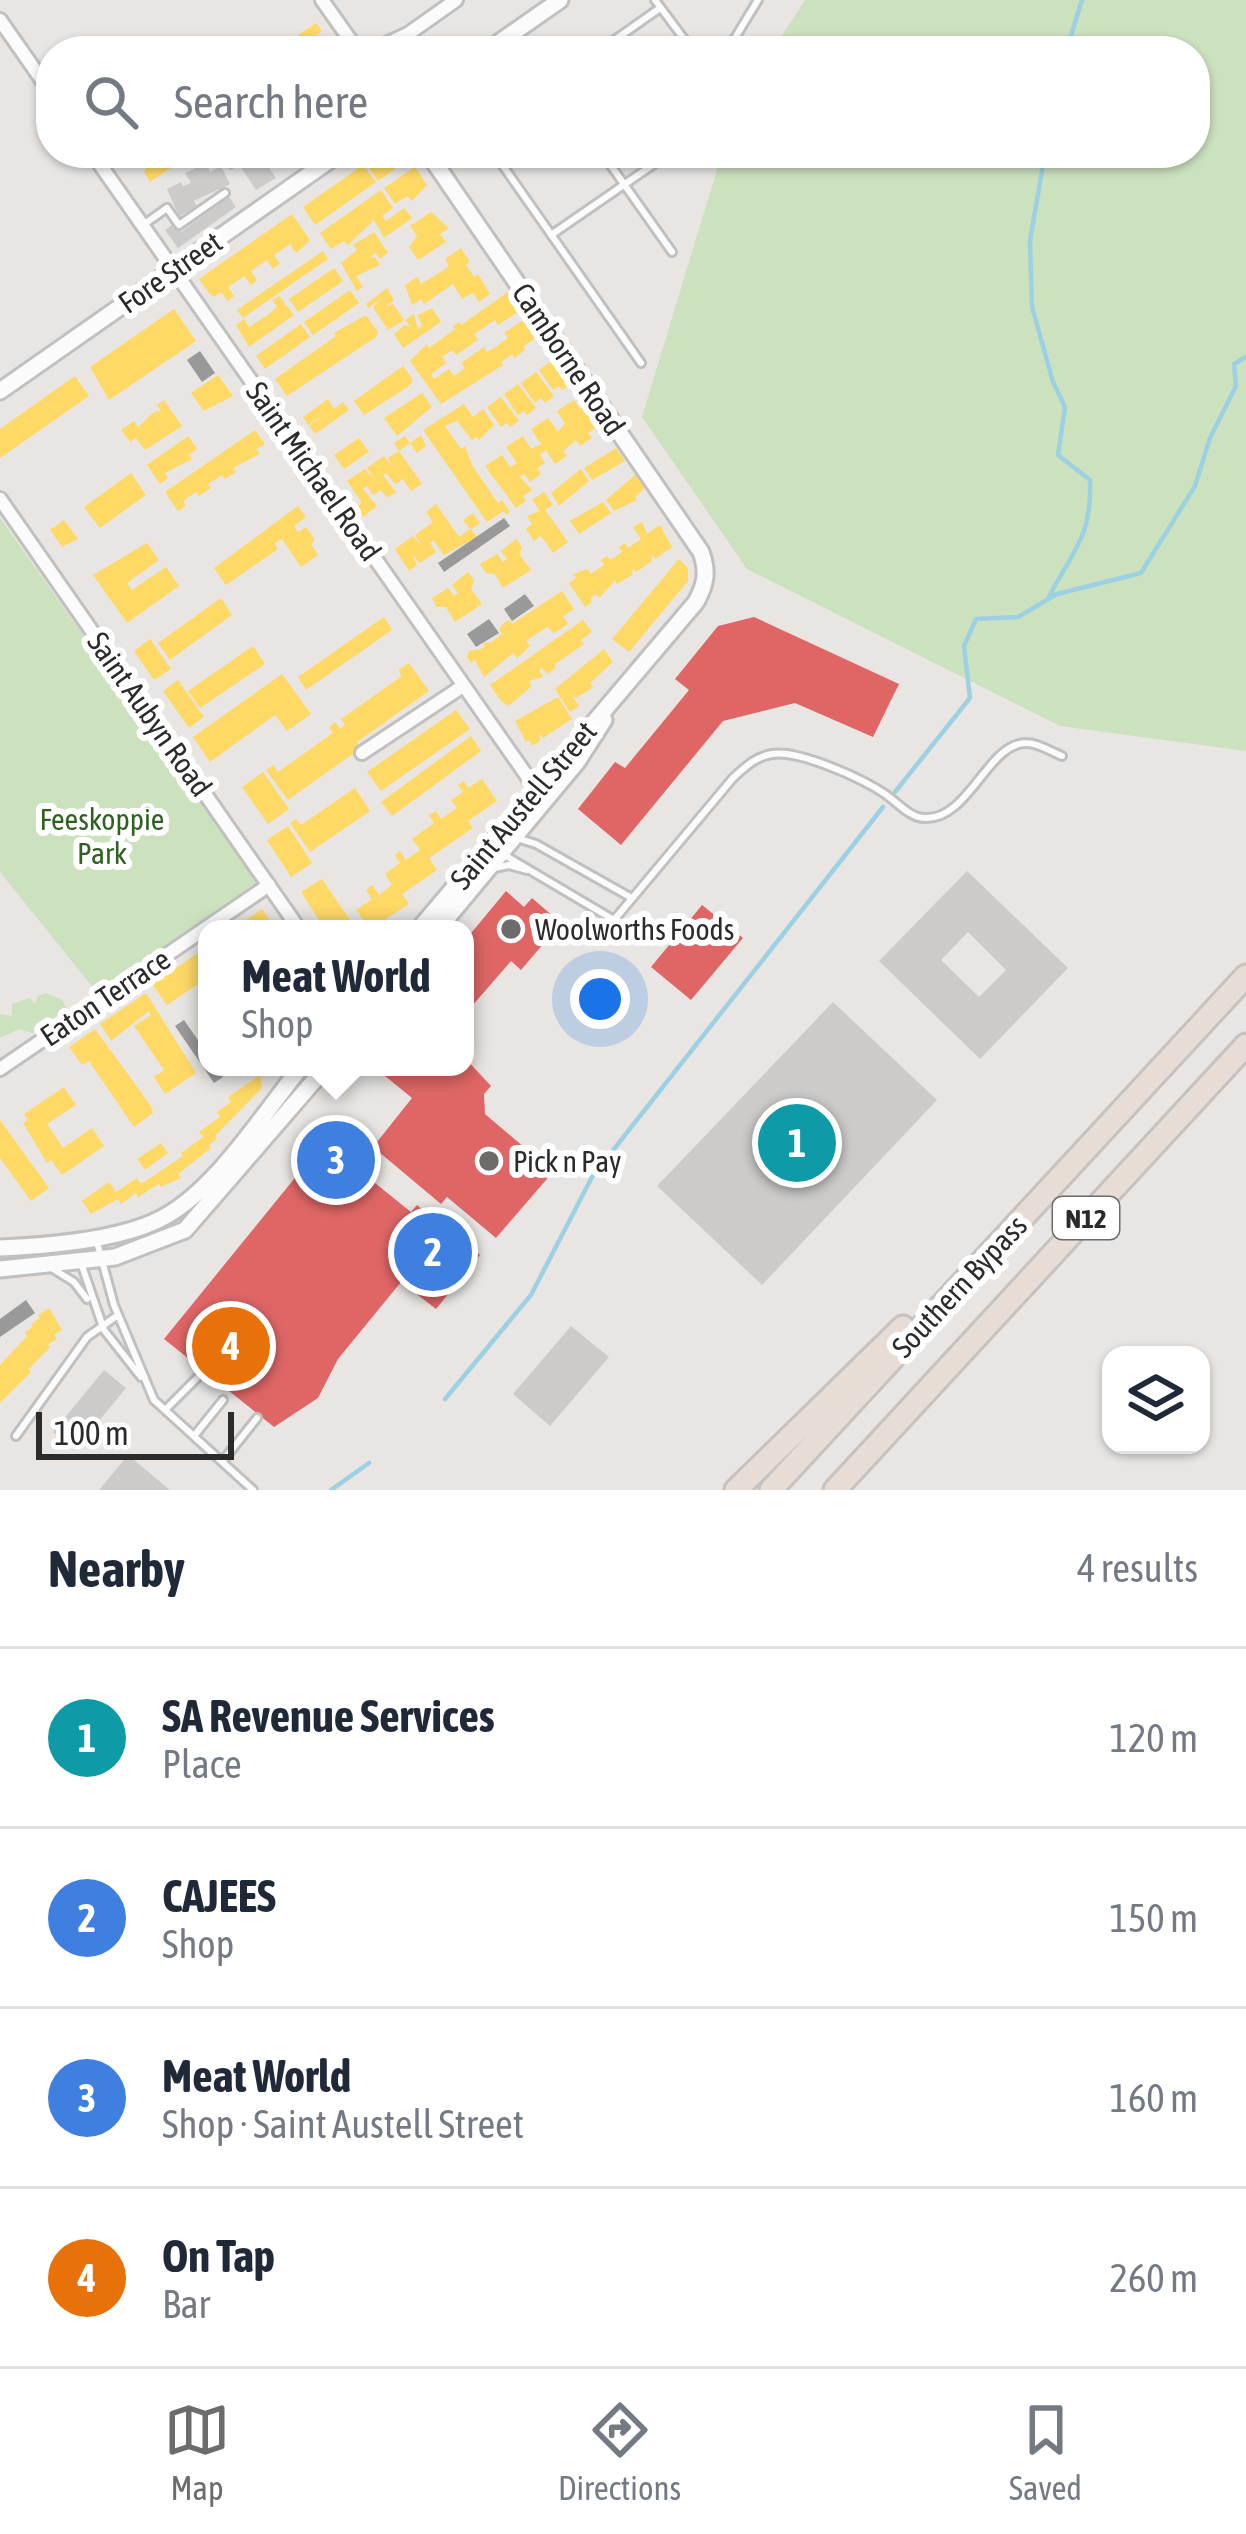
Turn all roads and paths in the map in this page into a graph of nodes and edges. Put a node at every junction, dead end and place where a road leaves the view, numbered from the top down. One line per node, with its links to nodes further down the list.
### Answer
1 (322, 0): 8 (street)
2 (456, 0): 9 (street)
3 (560, 0): 10 (street)
4 (655, 0): 6 (lane)
5 (758, 0): 13 (lane)
6 (660, 8): 11 (lane); 12 (lane)
7 (0, 20): 14 (street)
8 (347, 36)
9 (404, 36)
10 (508, 36)
11 (620, 36)
12 (681, 36)
13 (736, 36)
14 (36, 72)
15 (102, 168): 23 (street, Saint Michael Road)
16 (319, 168): 26 (street, Fore Street)
17 (438, 168): 30 (street, Camborne Road)
18 (505, 168): 24 (lane)
19 (613, 168): 21 (lane)
20 (649, 168): 21 (lane)
21 (625, 185): 24 (lane); 25 (lane)
22 (225, 193): 23 (lane)
23 (142, 225): 26 (street, Saint Michael Road)
24 (553, 233): 27 (lane)
25 (672, 252)
26 (174, 270): 28 (street, Fore Street); 31 (street, Saint Michael Road)
27 (641, 363)
28 (0, 391)
29 (0, 500): 39 (street, Saint Aubyn Road)
30 (706, 567): 34 (street, Saint Austell Street)
31 (463, 686): 32 (street); 34 (street, Saint Michael Road)
32 (362, 753)
33 (1062, 755): 41 (lane)
34 (539, 796): 35 (street, Saint Austell Street); 36 (lane)
35 (507, 833): 36 (lane); 37 (street, Saint Austell Street)
36 (536, 844): 41 (lane)
37 (494, 850): 38 (lane); 40 (street, Saint Austell Street); 44 (street, Saint Austell Street)
38 (542, 875): 40 (lane); 41 (lane)
39 (269, 885): 42 (street, Eaton Terrace); 43 (street, Saint Aubyn Road)
40 (474, 885): 45 (street, Saint Austell Street)
41 (631, 898)
42 (218, 920)
43 (293, 920)
44 (428, 920)
45 (445, 920)
46 (198, 934): 49 (street, Eaton Terrace)
47 (1246, 976): 52 (highway, Southern Bypass / N12)
48 (1246, 1045): 74 (highway, Southern Bypass / N12)
49 (0, 1069)
50 (294, 1076): 53 (street)
51 (318, 1076): 56 (street)
52 (1025, 1214): 72 (highway); 73 (highway, Southern Bypass / N12)
53 (95, 1236): 54 (street); 56 (lane)
54 (77, 1238): 55 (street); 57 (lane)
55 (0, 1248)
56 (102, 1259): 57 (street); 61 (lane)
57 (81, 1263): 58 (street); 60 (lane)
58 (46, 1266): 59 (street); 60 (lane)
59 (0, 1270)
60 (96, 1312): 62 (lane)
61 (118, 1315): 62 (lane); 64 (lane)
62 (102, 1324): 64 (lane); 68 (lane)
63 (197, 1378): 66 (lane)
64 (143, 1379): 66 (lane)
65 (223, 1400): 69 (lane)
66 (165, 1410): 69 (lane)
67 (257, 1418): 70 (lane)
68 (16, 1436)
69 (194, 1436): 70 (lane)
70 (222, 1462): 71 (lane)
71 (253, 1490)
72 (736, 1490)
73 (771, 1490)
74 (835, 1490)

